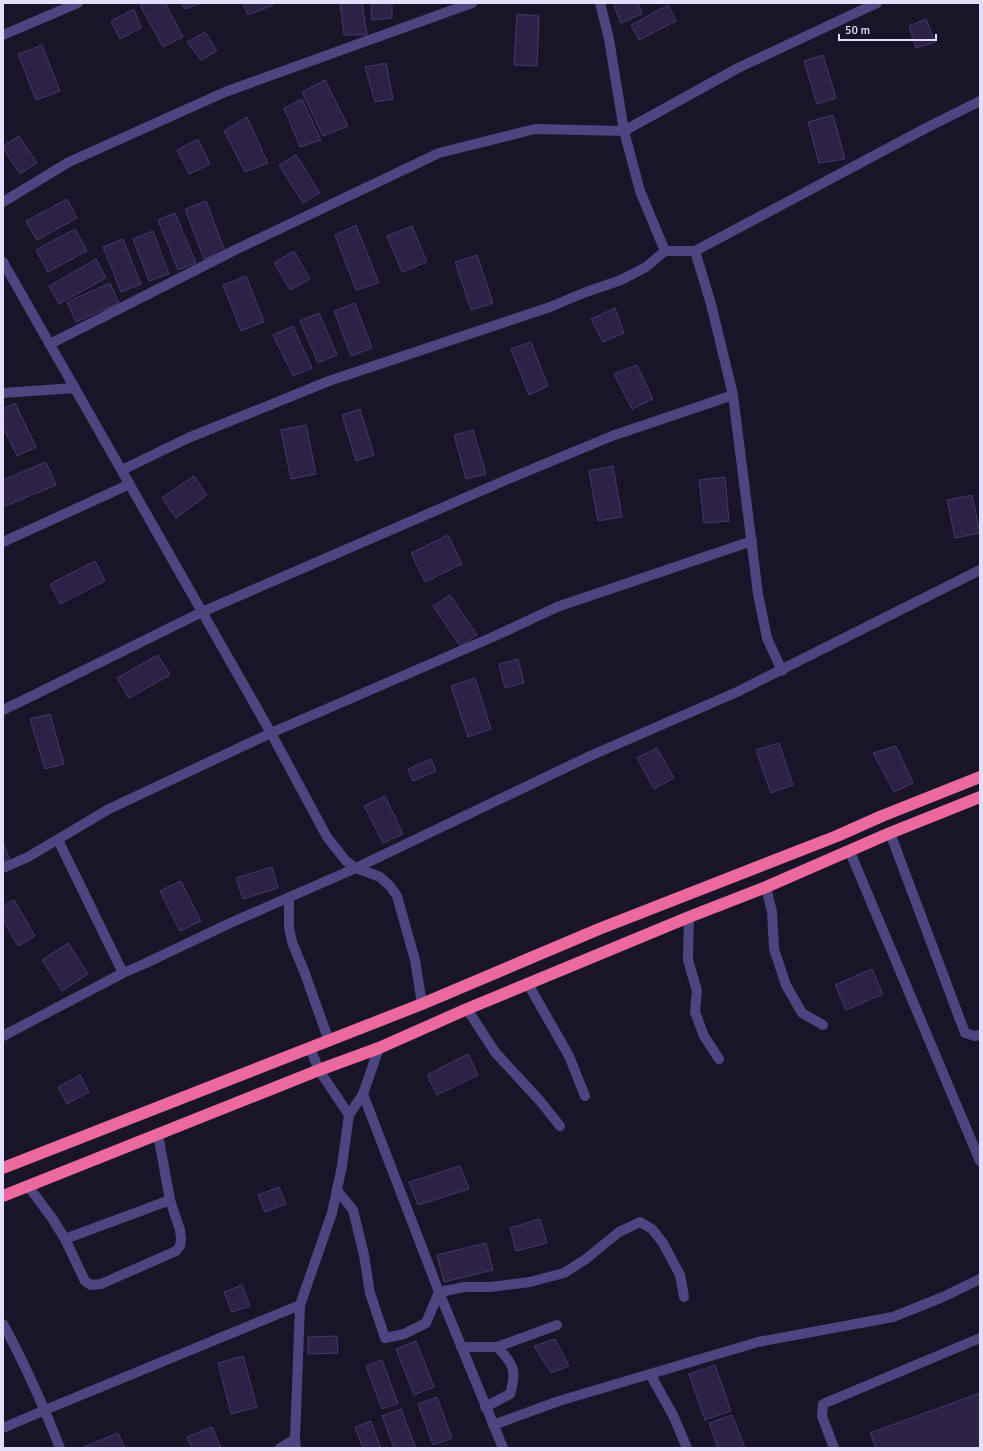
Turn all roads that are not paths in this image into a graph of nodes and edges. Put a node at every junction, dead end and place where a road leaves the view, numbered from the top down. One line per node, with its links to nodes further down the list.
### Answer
1 (78, 3): 5 (street)
2 (472, 3): 8 (street)
3 (600, 3): 7 (street)
4 (877, 3): 7 (street)
5 (3, 34)
6 (980, 101): 9 (street)
7 (624, 131): 10 (street); 12 (street)
8 (3, 202)
9 (695, 251): 10 (street); 15 (street)
10 (665, 252): 16 (street)
11 (3, 262): 12 (street)
12 (50, 344): 13 (street)
13 (75, 388): 14 (street); 16 (street)
14 (3, 393)
15 (733, 395): 18 (street); 21 (street)
16 (122, 470): 17 (street)
17 (130, 484): 19 (street); 21 (street)
18 (752, 541): 22 (street); 24 (street)
19 (3, 542)
20 (980, 570): 22 (street)
21 (202, 612): 23 (street); 24 (street)
22 (782, 670): 31 (street)
23 (3, 710)
24 (271, 733): 28 (street); 31 (street)
25 (980, 776): 37 (highway)
26 (980, 797): 27 (highway)
27 (890, 833): 29 (highway); 40 (street)
28 (58, 840): 30 (street); 35 (street)
29 (850, 852): 32 (highway); 52 (street)
30 (3, 868)
31 (356, 868): 33 (street); 37 (street)
32 (766, 887): 34 (highway); 39 (street)
33 (289, 897): 35 (street); 42 (street)
34 (689, 918): 36 (highway); 45 (street)
35 (123, 973): 41 (street)
36 (528, 984): 38 (highway); 48 (street)
37 (422, 1004): 42 (highway)
38 (467, 1009): 44 (highway); 50 (street)
39 (823, 1026)
40 (980, 1035)
41 (3, 1036)
42 (329, 1040): 43 (highway)
43 (310, 1048): 46 (street); 53 (highway)
44 (379, 1048): 46 (highway); 47 (street)
45 (719, 1059)
46 (319, 1070): 49 (street); 51 (highway)
47 (363, 1094): 49 (street); 60 (street)
48 (585, 1096)
49 (349, 1115): 55 (street)
50 (560, 1126)
51 (158, 1134): 54 (highway); 57 (street)
52 (980, 1161)
53 (3, 1168)
54 (28, 1186): 56 (highway); 58 (street)
55 (337, 1190): 60 (street); 62 (street)
56 (3, 1196)
57 (170, 1200): 58 (street); 58 (street)
58 (65, 1239)
59 (980, 1279): 68 (street)
60 (439, 1292): 61 (street); 67 (street)
61 (684, 1297)
62 (300, 1305): 70 (street); 73 (street)
63 (3, 1324): 70 (street)
64 (557, 1325): 66 (street)
65 (980, 1338): 78 (street)
66 (497, 1347): 67 (street); 69 (street)
67 (461, 1348): 69 (street)
68 (650, 1374): 71 (street); 77 (street)
69 (485, 1407): 71 (street)
70 (45, 1410): 72 (street); 74 (street)
71 (493, 1425): 76 (street)
72 (3, 1428)
73 (296, 1444): 75 (street)
74 (60, 1448)
75 (280, 1448)
76 (503, 1448)
77 (687, 1448)
78 (834, 1448)

